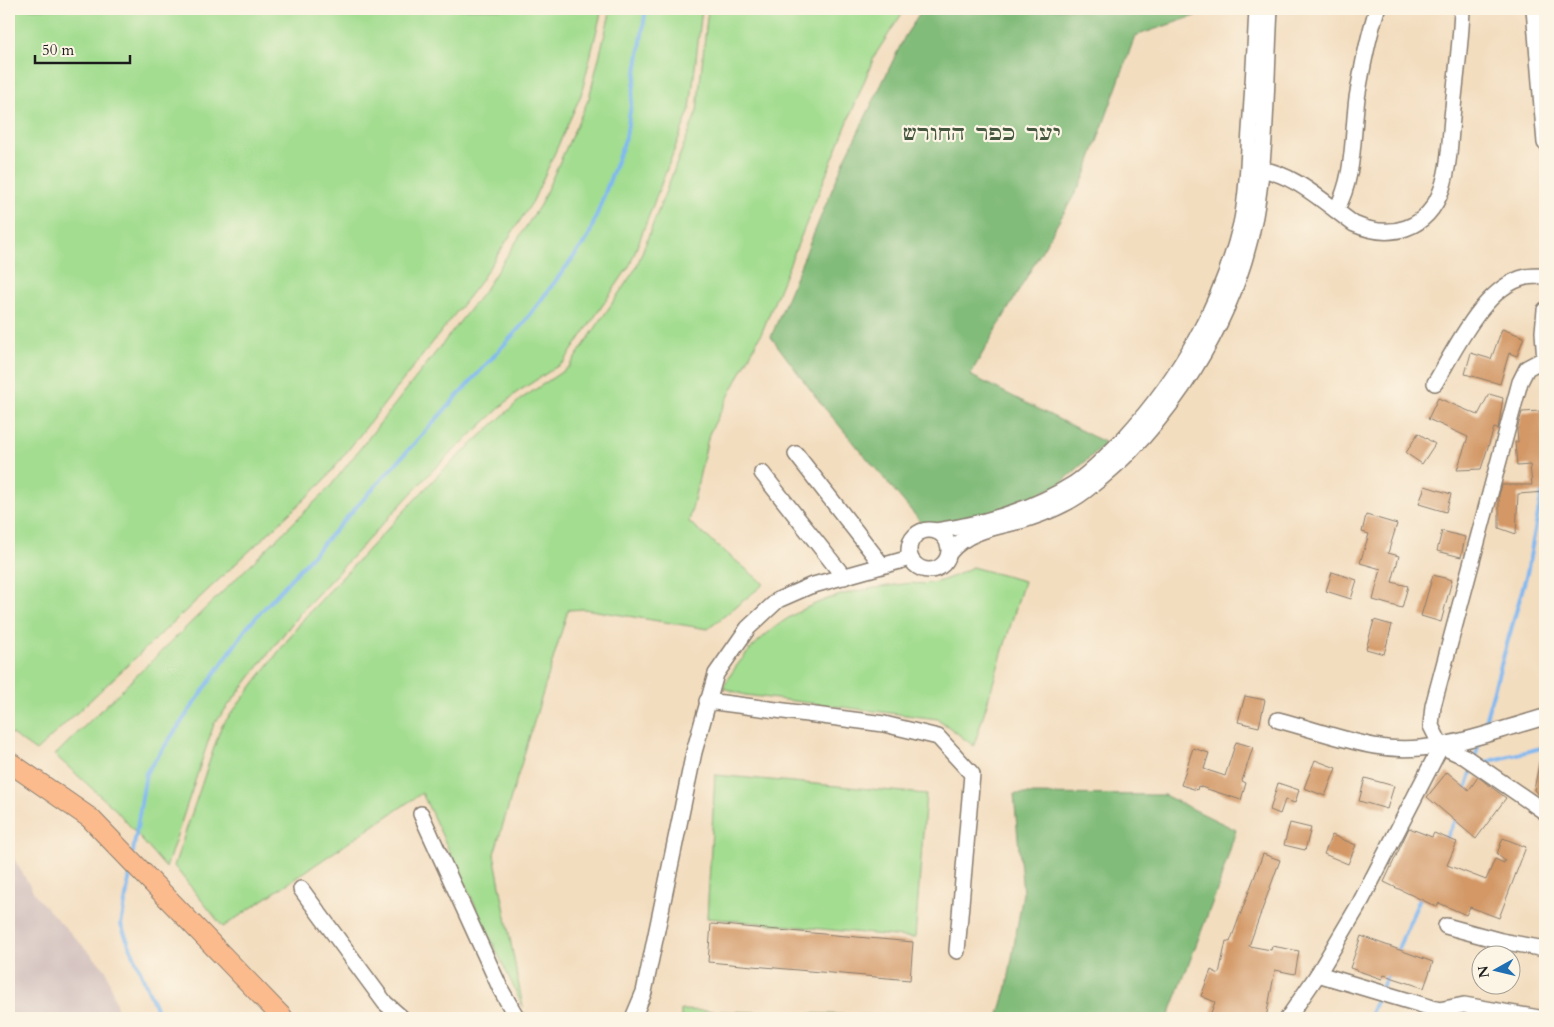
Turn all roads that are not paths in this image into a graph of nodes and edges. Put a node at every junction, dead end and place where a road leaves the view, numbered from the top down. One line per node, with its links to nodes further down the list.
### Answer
1 (1257, 9): 7 (street)
2 (1270, 9): 7 (street)
3 (1377, 9): 8 (street)
4 (1462, 9): 8 (street)
5 (1538, 10): 6 (street)
6 (1545, 143)
7 (1254, 168): 8 (street); 15 (street); 16 (street)
8 (1336, 210)
9 (1545, 276): 12 (street)
10 (1545, 310): 11 (street)
11 (1545, 361): 23 (street)
12 (1435, 383)
13 (796, 454): 18 (street)
14 (762, 473): 19 (street)
15 (936, 531): 16 (street); 17 (street)
16 (950, 552): 17 (street)
17 (910, 558): 18 (street)
18 (882, 566): 19 (street)
19 (844, 577): 20 (street)
20 (707, 701): 30 (street); 36 (street)
21 (1545, 717): 23 (street)
22 (1278, 720): 23 (street)
23 (1441, 746): 25 (street); 31 (street)
24 (9, 762): 33 (main road)
25 (1545, 812)
26 (421, 814): 35 (street)
27 (300, 888): 34 (street)
28 (1446, 926): 29 (street)
29 (1545, 949)
30 (958, 951)
31 (1318, 974): 32 (street); 37 (street)
32 (1437, 1014): 38 (street)
33 (283, 1018)
34 (402, 1018)
35 (517, 1018)
36 (633, 1018)
37 (1288, 1018)
38 (1539, 1018)

